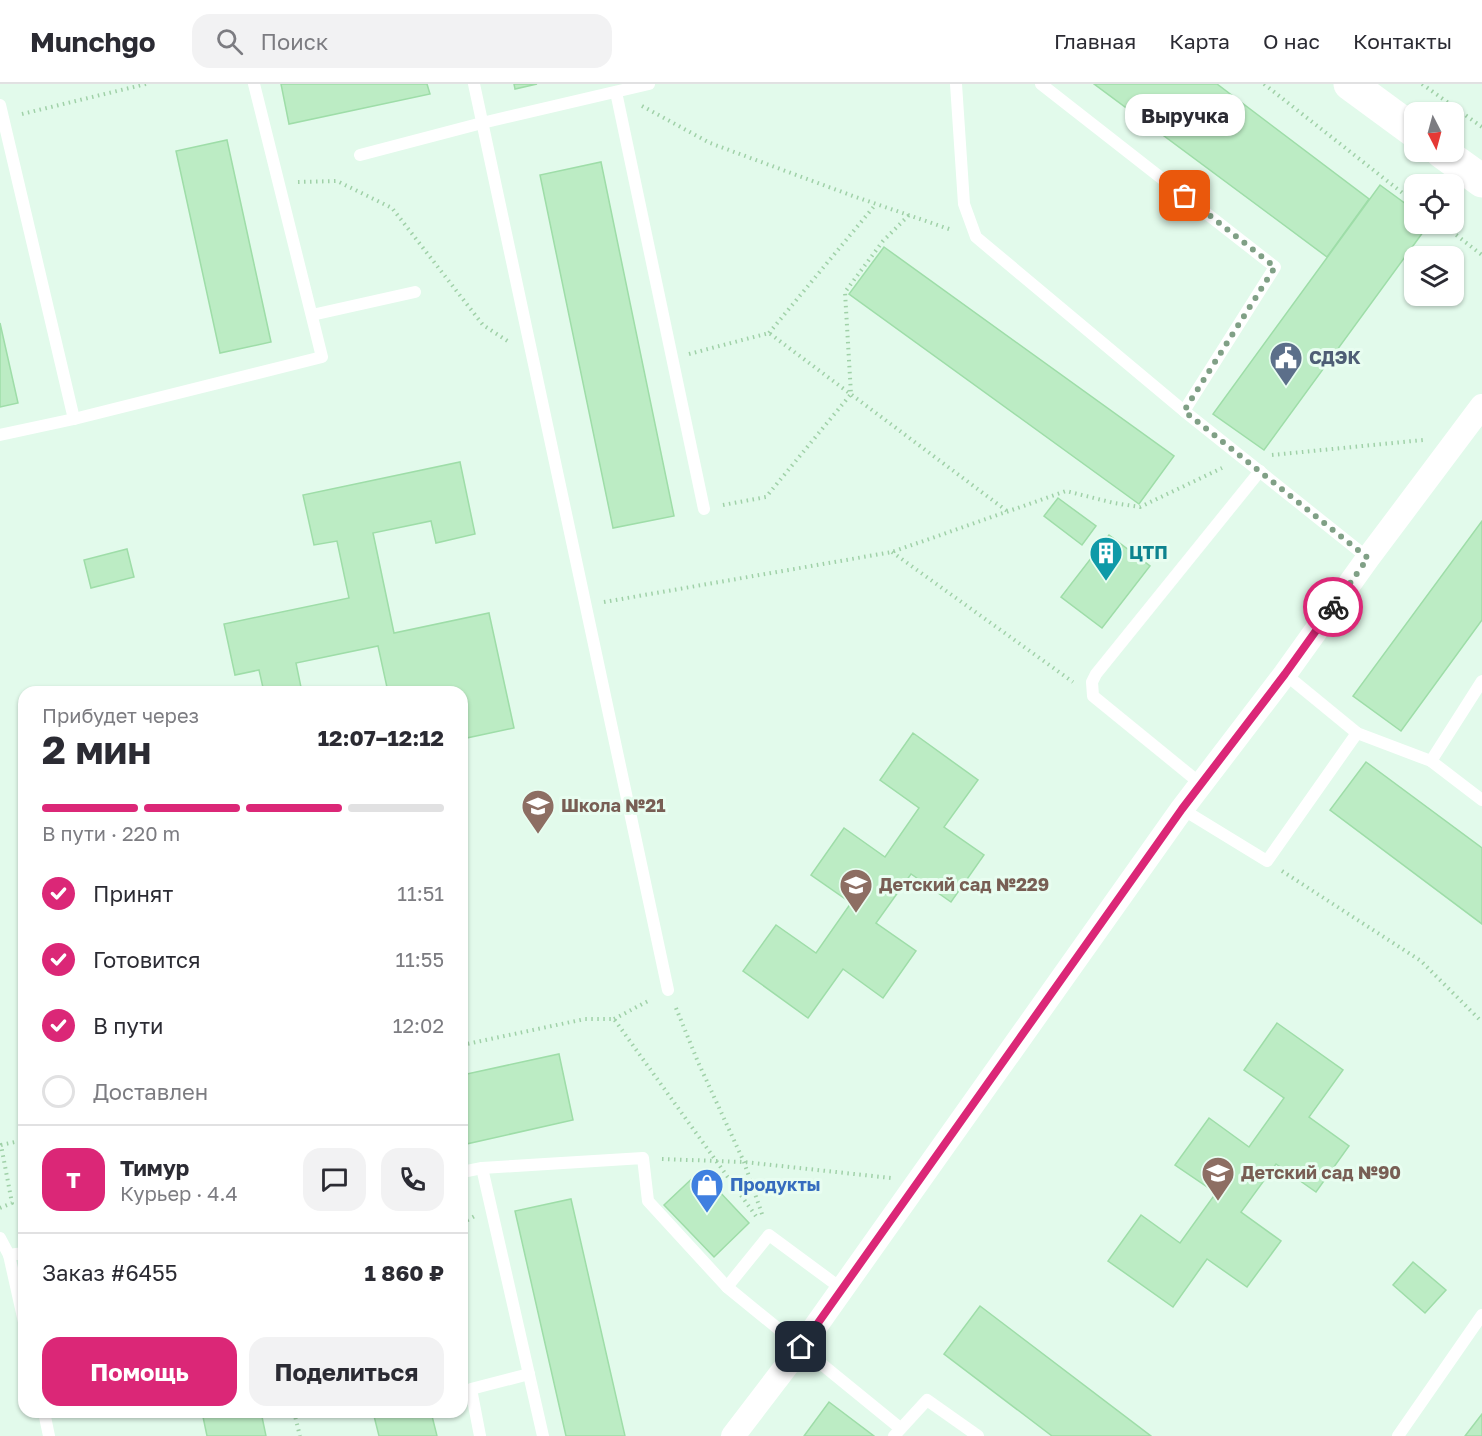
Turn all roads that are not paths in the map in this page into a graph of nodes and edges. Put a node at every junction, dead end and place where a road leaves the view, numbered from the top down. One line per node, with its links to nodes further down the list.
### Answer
1 (254, 84): 15 (lane)
2 (474, 84): 9 (lane)
3 (649, 84): 7 (lane)
4 (956, 84): 17 (lane)
5 (1041, 84): 17 (lane)
6 (1350, 84): 10 (main road)
7 (616, 92): 9 (lane); 21 (lane)
8 (0, 105): 18 (lane)
9 (482, 123): 11 (lane); 30 (lane)
10 (1404, 124)
11 (360, 155)
12 (1456, 162): 13 (main road)
13 (1482, 181)
14 (415, 292): 15 (lane)
15 (312, 315): 18 (lane)
16 (1482, 408): 22 (street)
17 (1184, 411): 20 (lane)
18 (74, 419): 19 (lane)
19 (0, 435)
20 (1260, 471): 22 (lane); 27 (lane)
21 (705, 509)
22 (1368, 558): 23 (street)
23 (1285, 674): 25 (lane); 27 (street)
24 (1482, 681): 26 (lane)
25 (1357, 733): 26 (lane); 29 (lane)
26 (1431, 761): 28 (lane)
27 (1201, 784): 29 (street)
28 (1482, 800)
29 (1182, 809): 37 (street)
30 (668, 990)
31 (482, 1168): 32 (lane); 36 (lane); 41 (lane)
32 (468, 1171)
33 (0, 1239): 35 (lane)
34 (18, 1254): 35 (lane)
35 (9, 1255): 38 (lane)
36 (727, 1287): 37 (lane); 40 (lane)
37 (842, 1289): 40 (street)
38 (18, 1295)
39 (1482, 1315): 49 (lane)
40 (801, 1347): 43 (lane); 47 (street)
41 (529, 1374): 45 (lane); 46 (lane)
42 (45, 1418): 44 (lane)
43 (897, 1432): 48 (lane)
44 (49, 1436)
45 (480, 1436)
46 (543, 1436)
47 (733, 1436)
48 (978, 1436)
49 (1398, 1436)

